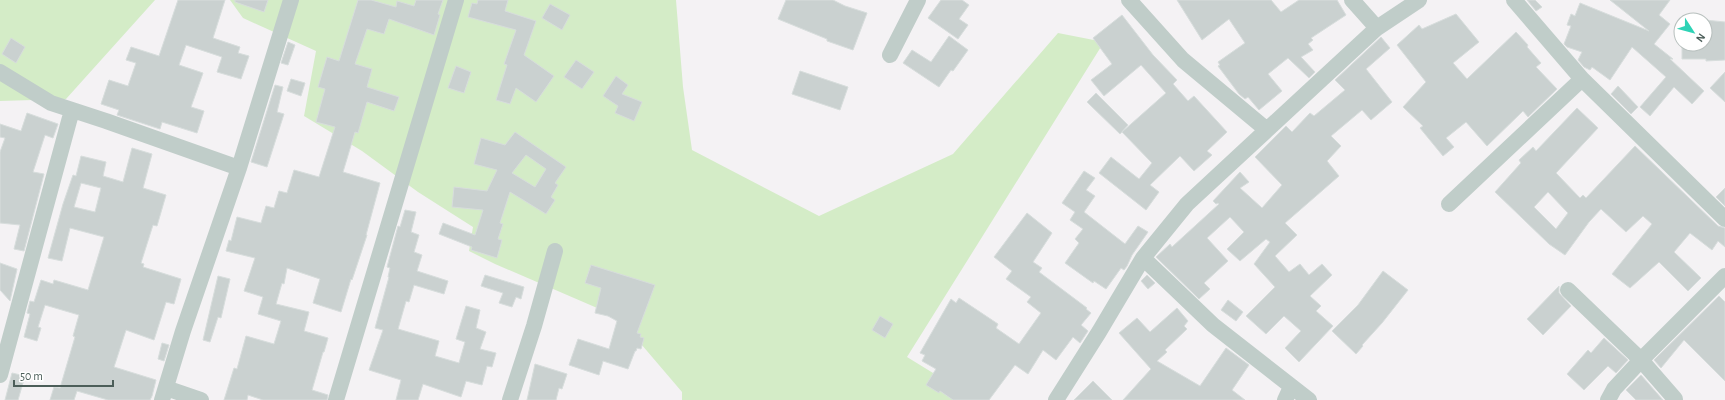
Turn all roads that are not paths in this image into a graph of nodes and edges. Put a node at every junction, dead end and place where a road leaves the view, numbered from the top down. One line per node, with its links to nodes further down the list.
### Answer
1 (291, 0): 14 (street)
2 (456, 0): 27 (street)
3 (918, 0): 9 (street)
4 (1128, 0): 13 (street)
5 (1352, 0): 8 (street)
6 (1419, 0): 8 (street)
7 (1514, 0): 11 (street)
8 (1377, 28): 13 (street)
9 (890, 55)
10 (0, 72): 12 (street)
11 (1582, 79): 15 (street); 16 (street)
12 (72, 110): 14 (street); 22 (street)
13 (1267, 130): 18 (street)
14 (239, 168): 23 (street)
15 (1449, 204)
16 (1725, 219)
17 (555, 251): 28 (street)
18 (1143, 258): 24 (street); 29 (street)
19 (1725, 276): 21 (street)
20 (1568, 290): 21 (street)
21 (1641, 360): 25 (street); 31 (street)
22 (0, 375)
23 (164, 394): 26 (street)
24 (1288, 394): 30 (street)
25 (1675, 399)
26 (201, 400)
27 (336, 400)
28 (510, 400)
29 (1056, 400)
30 (1309, 400)
31 (1608, 400)

